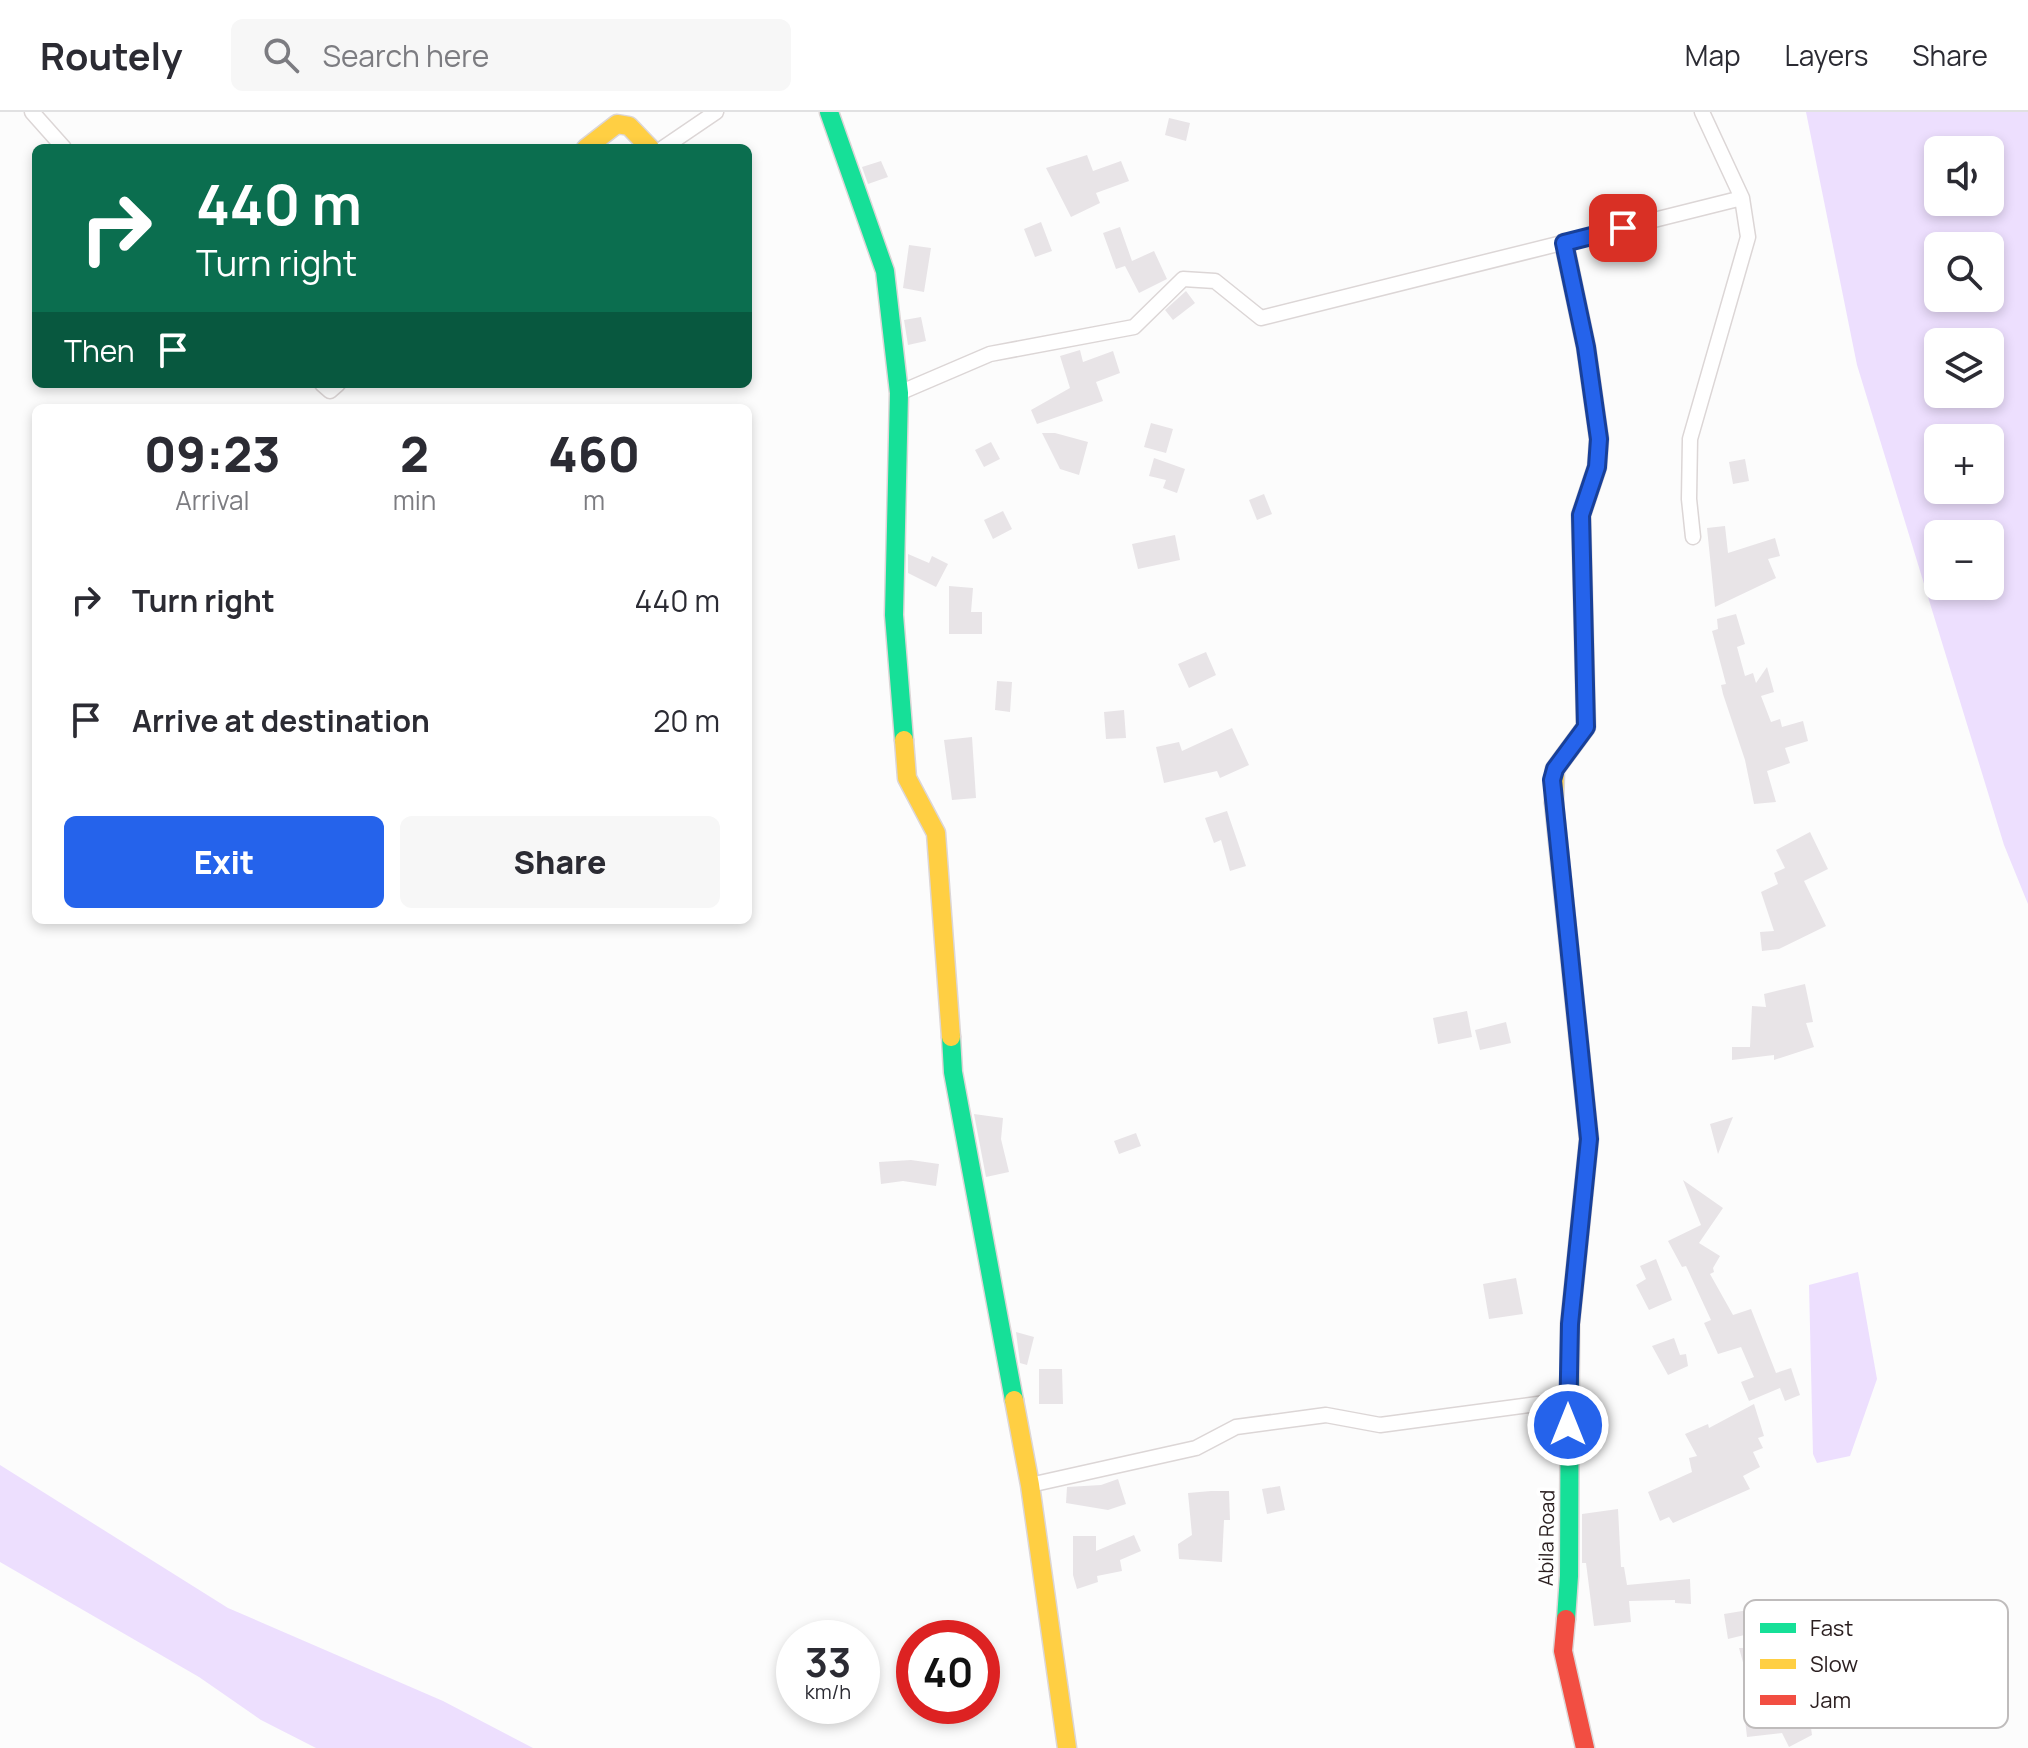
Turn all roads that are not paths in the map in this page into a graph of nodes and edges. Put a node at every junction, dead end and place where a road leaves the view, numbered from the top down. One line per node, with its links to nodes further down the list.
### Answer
1 (32, 112): 5 (street)
2 (716, 112): 8 (street)
3 (829, 112): 11 (street)
4 (1702, 112): 9 (street)
5 (60, 144)
6 (591, 144): 7 (street)
7 (646, 144)
8 (669, 144)
9 (1742, 198): 10 (street); 12 (street)
10 (1564, 243): 11 (street); 13 (street, Abila Road)
11 (899, 393): 14 (street)
12 (1693, 537)
13 (1567, 1400): 14 (street); 16 (street, Abila Road)
14 (1030, 1485): 15 (street)
15 (1067, 1748)
16 (1585, 1748)

